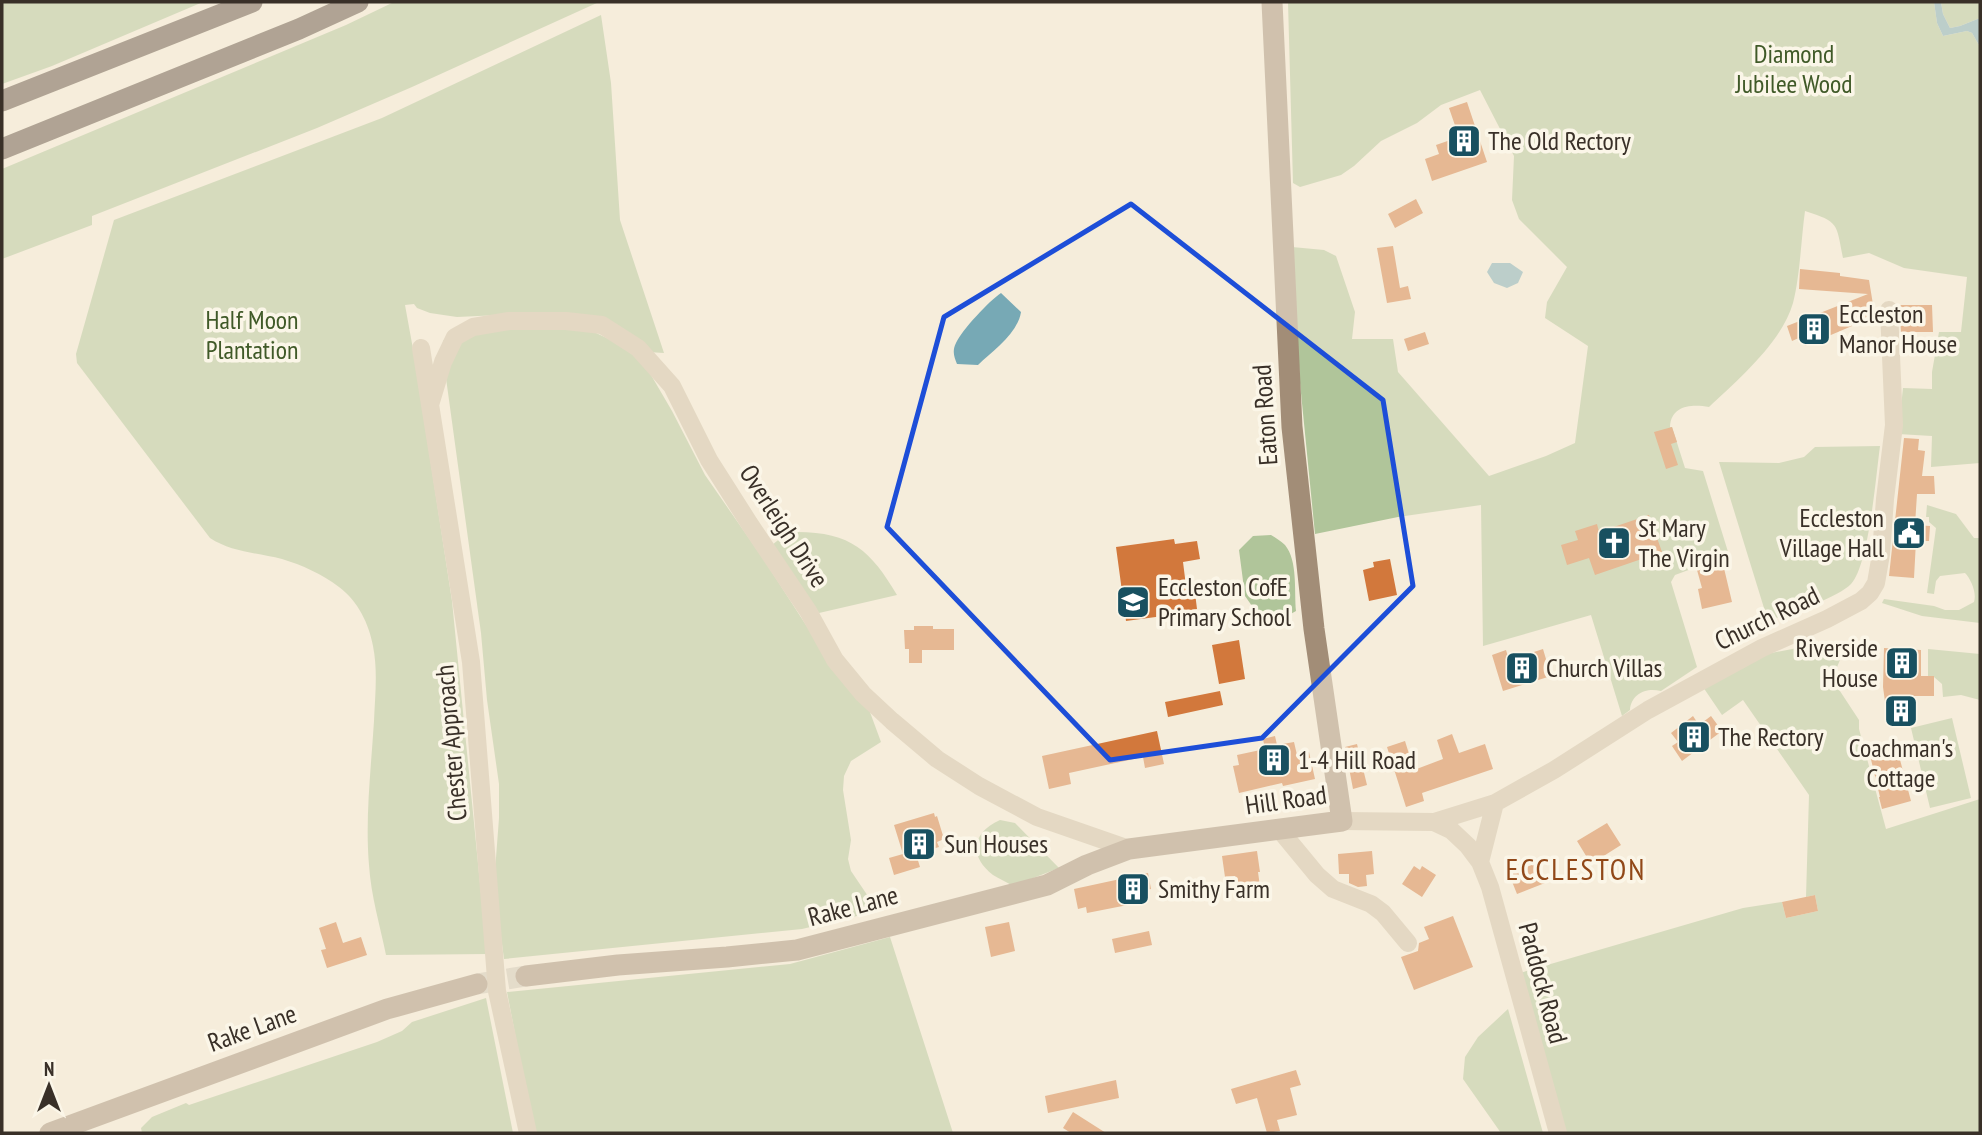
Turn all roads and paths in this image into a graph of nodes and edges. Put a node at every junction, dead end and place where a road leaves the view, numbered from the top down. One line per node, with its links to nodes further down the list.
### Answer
1 (252, 2): 4 (highway)
2 (358, 2): 5 (highway)
3 (1272, 2): 10 (street, Eaton Road)
4 (2, 101)
5 (2, 149)
6 (1889, 310): 9 (street, Church Road)
7 (421, 348): 8 (street, Chester Approach)
8 (430, 405): 14 (street, Overleigh Drive); 20 (street, Chester Approach)
9 (1494, 803): 11 (street, Church Road); 15 (street)
10 (1342, 821): 11 (street, Hill Road); 12 (street, Hill Road)
11 (1434, 822): 15 (street, Paddock Road)
12 (1279, 830): 13 (street, Hill Road); 16 (street)
13 (1183, 843): 14 (street, Rake Lane)
14 (1129, 849): 17 (street, Rake Lane)
15 (1480, 862): 21 (street, Paddock Road)
16 (1408, 943)
17 (526, 976)
18 (477, 984): 19 (street, Rake Lane)
19 (50, 1133)
20 (528, 1133)
21 (1558, 1133)

